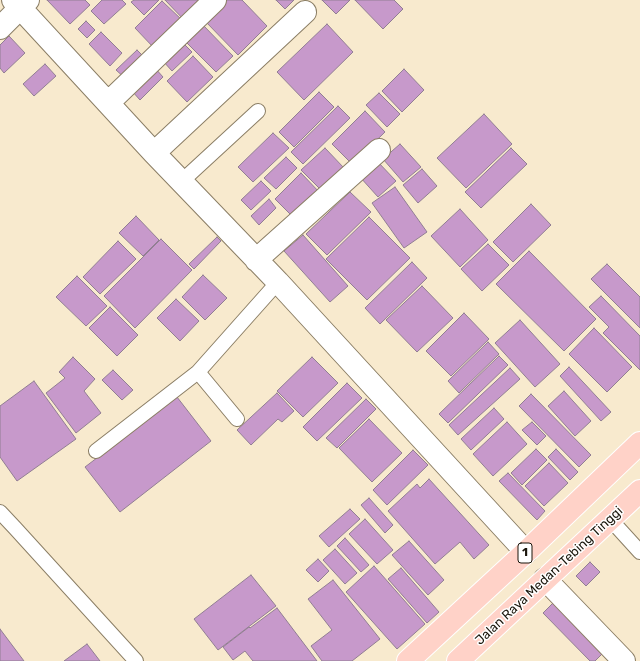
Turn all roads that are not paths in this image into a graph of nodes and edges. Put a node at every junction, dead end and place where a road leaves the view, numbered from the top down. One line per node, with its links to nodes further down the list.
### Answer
1 (215, 0): 5 (street)
2 (21, 3): 4 (street); 5 (street)
3 (305, 12): 8 (street)
4 (0, 28)
5 (108, 103): 8 (street)
6 (258, 111): 9 (lane)
7 (379, 150): 10 (street)
8 (154, 153): 9 (street)
9 (182, 181): 10 (street)
10 (256, 260): 11 (street)
11 (278, 282): 12 (lane); 19 (street)
12 (198, 372): 13 (lane); 15 (lane)
13 (237, 419)
14 (640, 443): 19 (highway, 1)
15 (96, 451)
16 (640, 491): 18 (highway, Jalan Raya Medan-Tebing Tinggi)
17 (0, 512): 22 (lane)
18 (610, 519): 20 (lane); 21 (highway, Jalan Raya Medan-Tebing Tinggi)
19 (526, 552): 23 (highway, 1)
20 (640, 552)
21 (545, 579): 24 (highway, Jalan Raya Medan-Tebing Tinggi); 25 (street)
22 (136, 661)
23 (408, 661)
24 (458, 661)
25 (624, 661)

